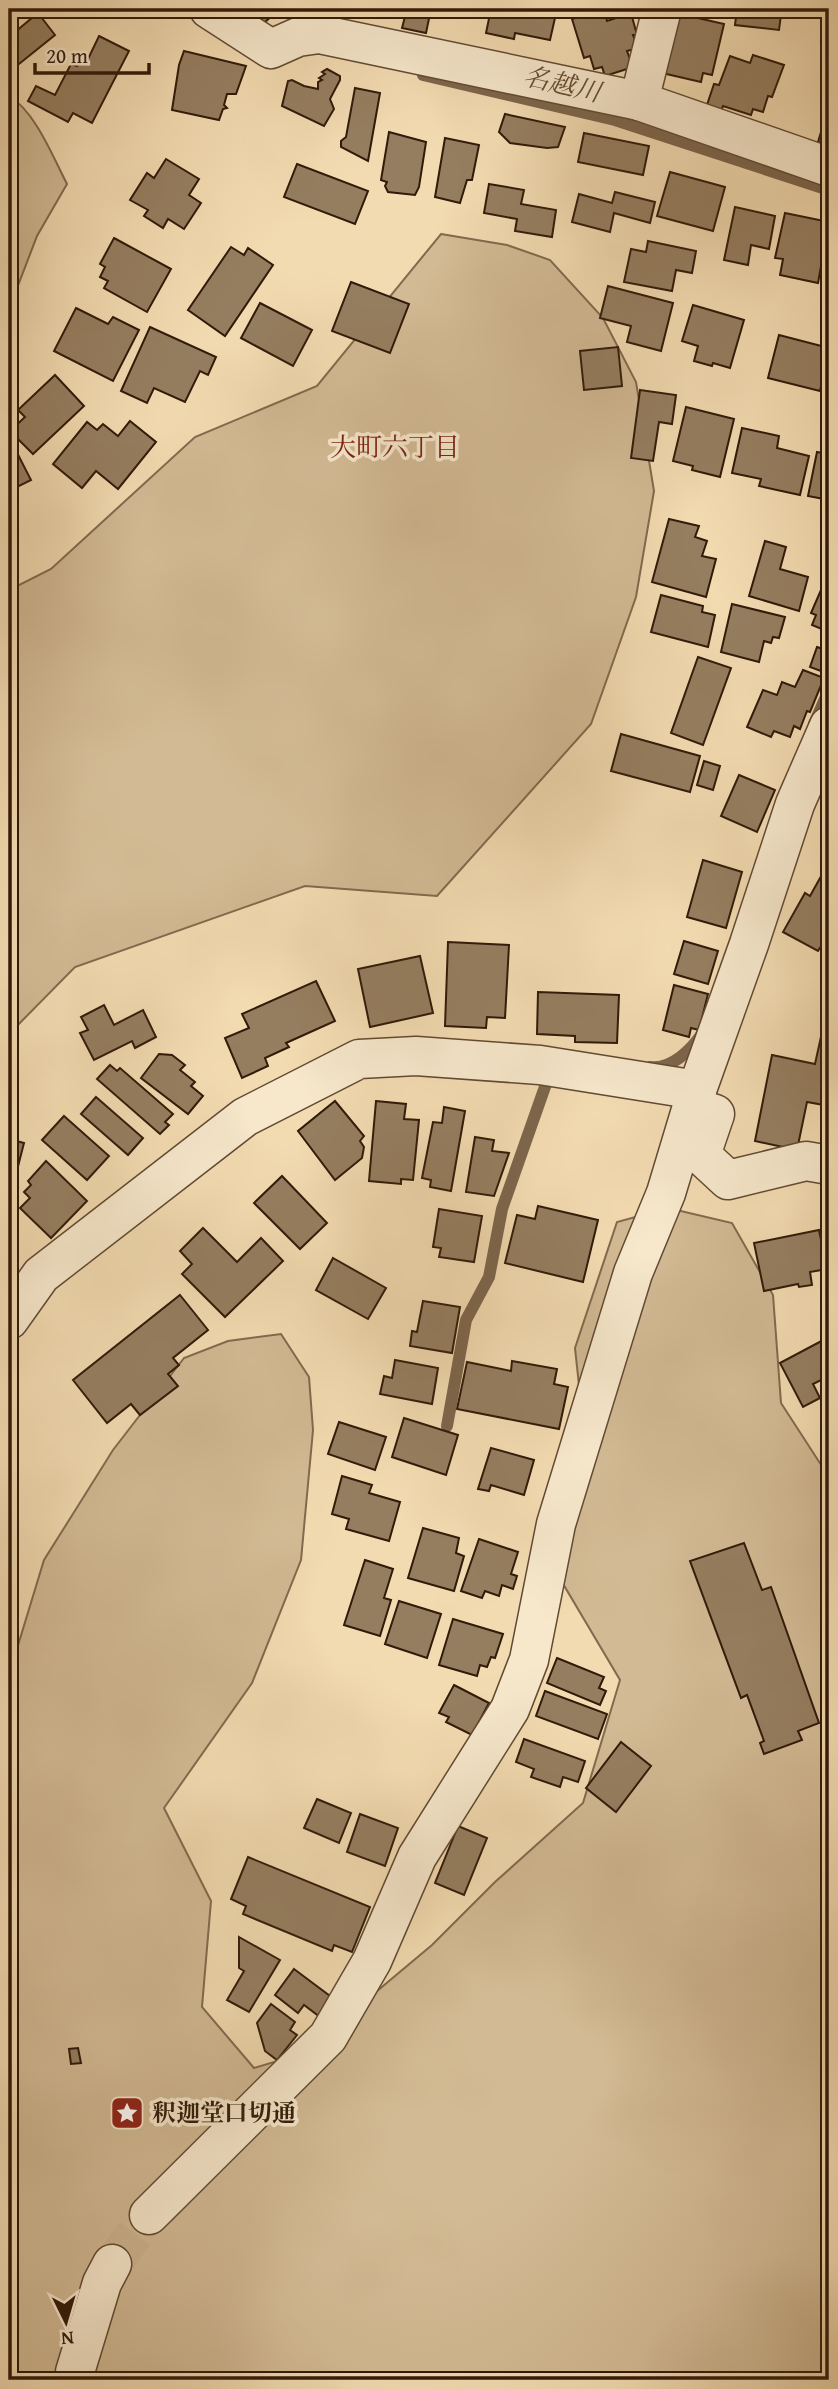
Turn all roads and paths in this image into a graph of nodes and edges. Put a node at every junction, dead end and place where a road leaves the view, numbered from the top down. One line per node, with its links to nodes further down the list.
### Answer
1 (209, 9): 3 (street)
2 (663, 9): 3 (street)
3 (639, 101): 4 (street)
4 (829, 167)
5 (829, 726): 6 (street)
6 (694, 1098): 7 (street); 8 (street); 9 (street)
7 (829, 1165)
8 (9, 1320)
9 (149, 2215)
10 (113, 2264): 11 (street)
11 (76, 2380)

